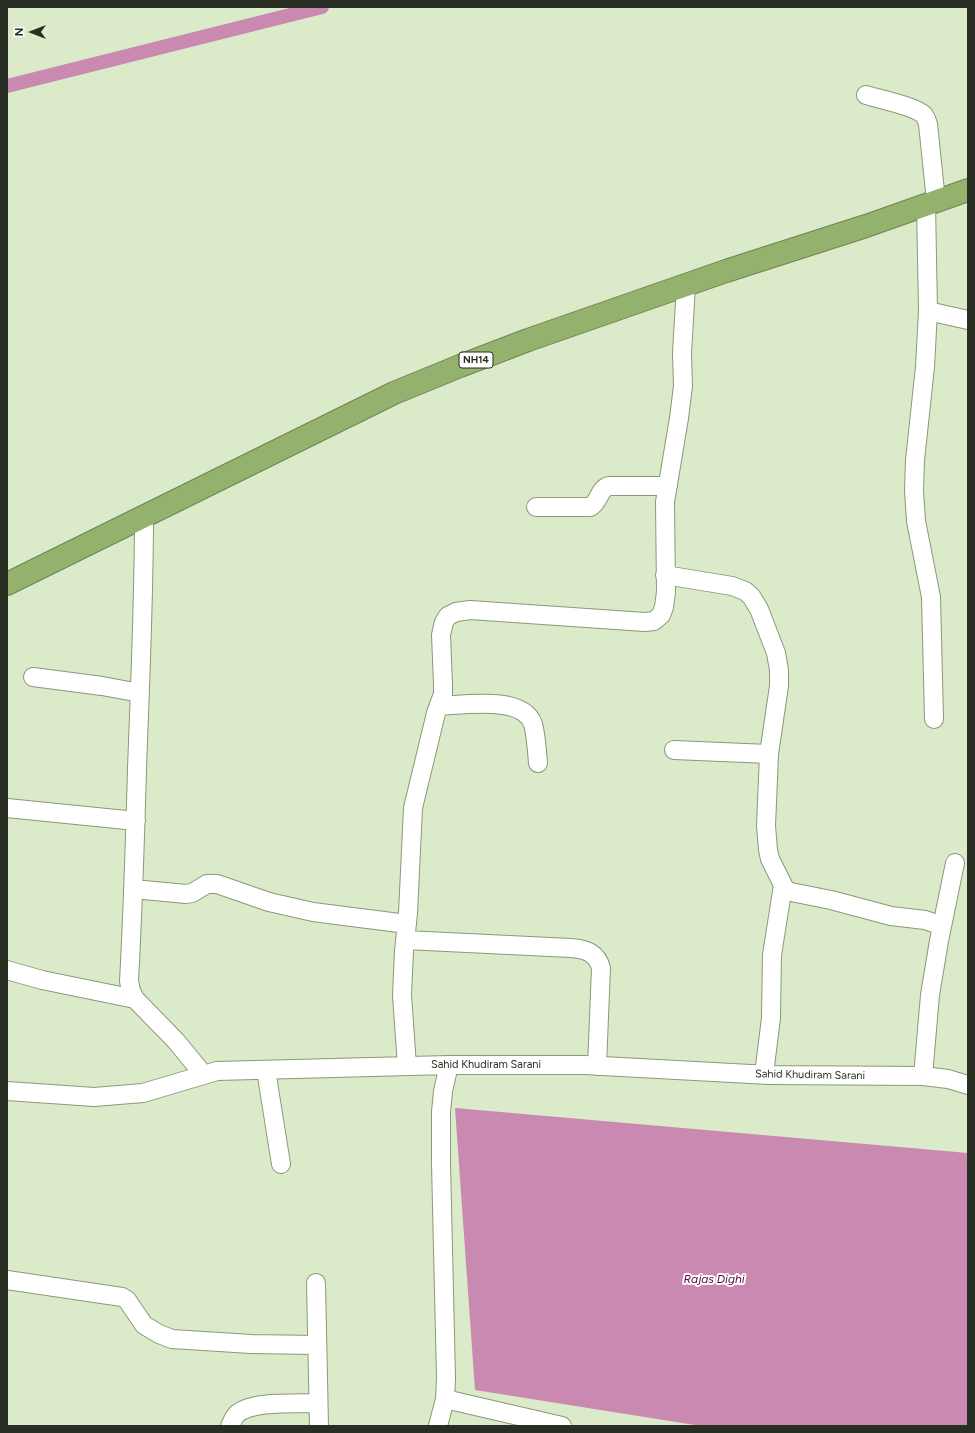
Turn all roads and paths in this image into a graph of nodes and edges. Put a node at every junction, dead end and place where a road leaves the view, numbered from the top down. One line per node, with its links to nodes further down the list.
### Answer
1 (866, 95): 3 (street)
2 (968, 190): 3 (highway, NH14)
3 (931, 202): 4 (highway, NH14); 5 (street)
4 (686, 285): 7 (street); 9 (highway, NH14)
5 (928, 311): 6 (street); 15 (street)
6 (968, 320)
7 (668, 486): 8 (street); 10 (street)
8 (536, 507)
9 (144, 515): 11 (highway, NH14); 13 (street)
10 (666, 575): 14 (street); 17 (street)
11 (7, 584)
12 (33, 677): 13 (street)
13 (140, 693): 20 (street)
14 (439, 706): 18 (street); 25 (street)
15 (934, 719)
16 (674, 750): 17 (street)
17 (769, 754): 22 (street)
18 (538, 763)
19 (7, 808): 20 (street)
20 (136, 821): 23 (street)
21 (955, 863): 24 (street)
22 (783, 885): 24 (street); 33 (street)
23 (134, 889): 25 (street); 27 (street)
24 (942, 926): 34 (street)
25 (406, 932): 29 (street); 30 (street)
26 (7, 970): 27 (street)
27 (135, 999): 32 (street)
28 (449, 1065): 29 (street, Sahid Khudiram Sarani); 30 (street, Sahid Khudiram Sarani); 41 (street)
29 (407, 1066): 31 (street, Sahid Khudiram Sarani)
30 (597, 1066): 33 (street, Sahid Khudiram Sarani)
31 (266, 1070): 32 (street, Sahid Khudiram Sarani); 37 (street)
32 (203, 1074): 36 (street, Sahid Khudiram Sarani)
33 (764, 1074): 34 (street, Sahid Khudiram Sarani)
34 (923, 1076): 35 (street, Sahid Khudiram Sarani)
35 (968, 1085)
36 (7, 1091)
37 (281, 1164)
38 (7, 1280): 40 (street)
39 (316, 1283): 40 (street)
40 (317, 1345): 42 (street)
41 (445, 1399): 45 (street); 46 (street)
42 (318, 1403): 43 (street); 44 (street)
43 (230, 1426)
44 (319, 1426)
45 (438, 1426)
46 (562, 1426)

